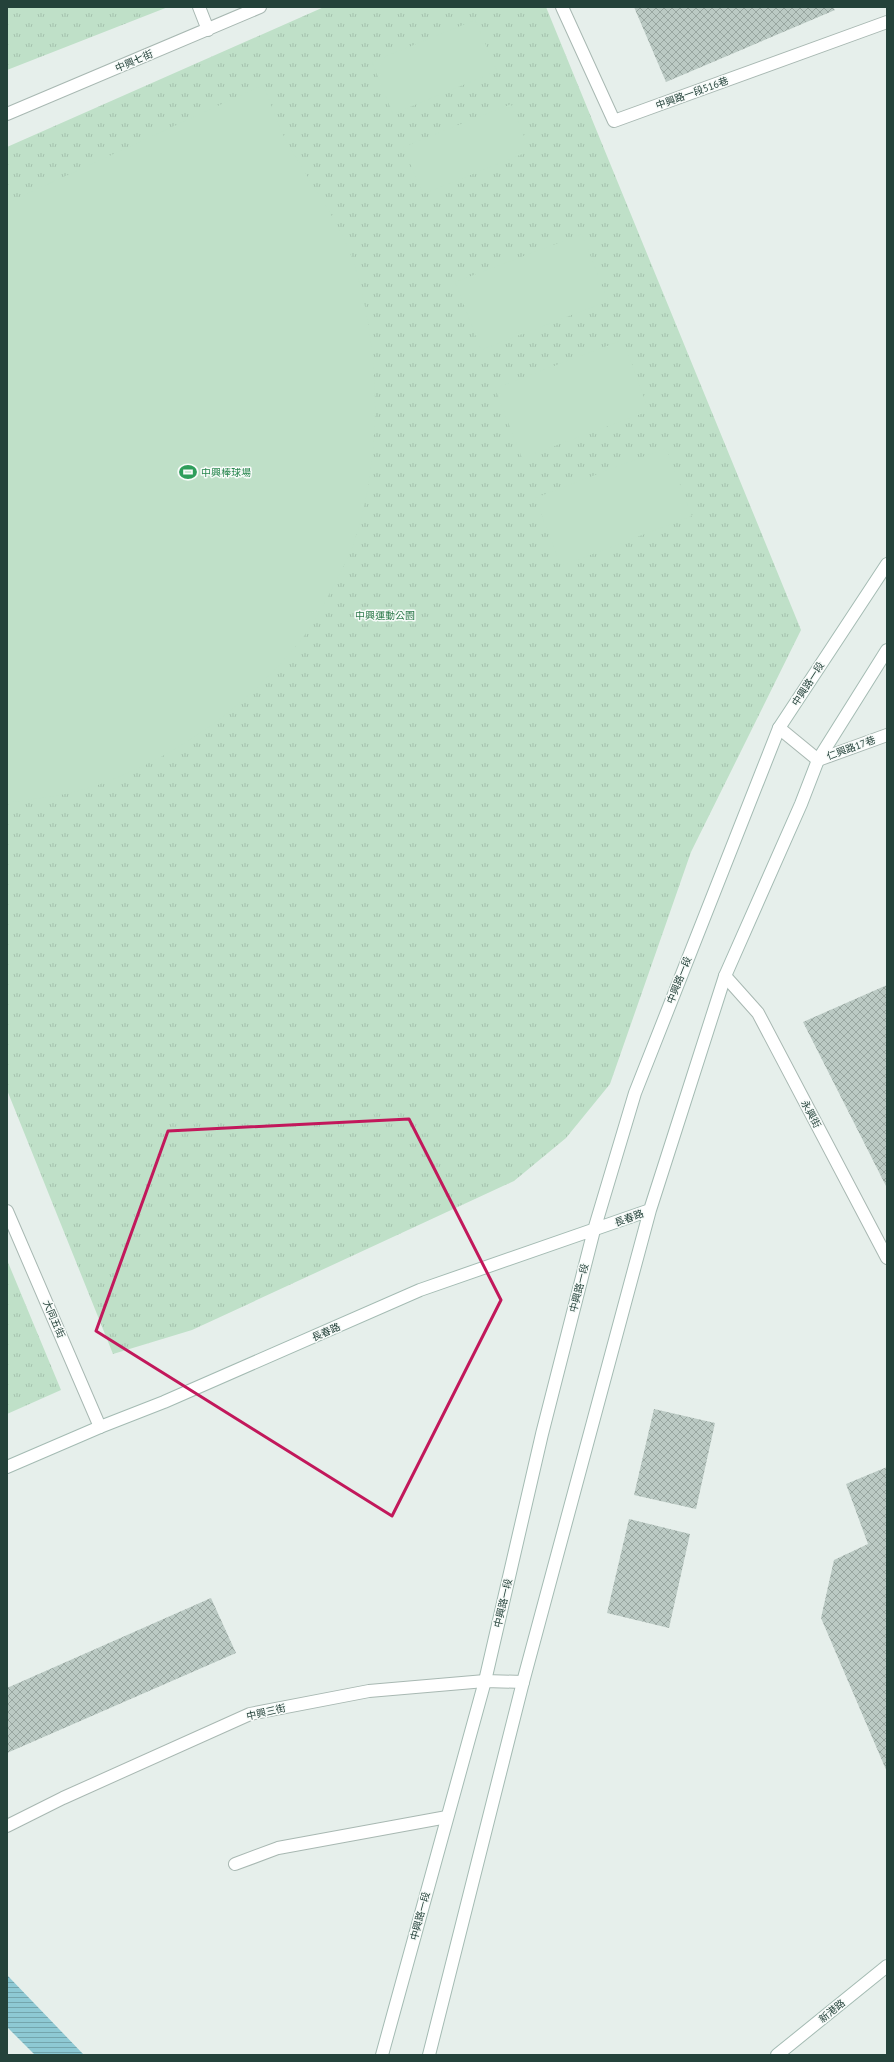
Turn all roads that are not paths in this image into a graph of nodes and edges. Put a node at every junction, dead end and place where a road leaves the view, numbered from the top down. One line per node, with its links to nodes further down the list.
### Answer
1 (199, 7): 5 (main road)
2 (260, 7): 5 (main road, 中興七街)
3 (562, 7): 4 (main road, 中興路一段516巷)
4 (887, 22)
5 (208, 30): 6 (main road, 中興七街)
6 (7, 114)
7 (887, 564): 9 (main road, 中興路一段)
8 (887, 650): 11 (main road)
9 (779, 728): 11 (main road, 仁興路17巷); 15 (main road, 中興路一段)
10 (887, 735): 11 (main road, 仁興路17巷)
11 (818, 760): 12 (main road)
12 (725, 976): 13 (main road); 16 (main road, 永興街)
13 (650, 1210): 15 (main road, 長春路); 20 (main road)
14 (7, 1211): 17 (main road, 大同五街)
15 (594, 1230): 17 (main road, 長春路); 19 (main road, 中興路一段)
16 (887, 1258)
17 (100, 1427): 18 (main road, 長春路)
18 (7, 1467)
19 (485, 1681): 20 (main road, 中興三街); 21 (main road, 中興路一段); 22 (main road, 中興三街)
20 (523, 1682): 26 (main road)
21 (447, 1817): 23 (main road); 25 (main road, 中興路一段)
22 (7, 1826)
23 (235, 1864)
24 (887, 1966): 27 (main road, 新港路)
25 (382, 2055)
26 (429, 2055)
27 (777, 2055)

